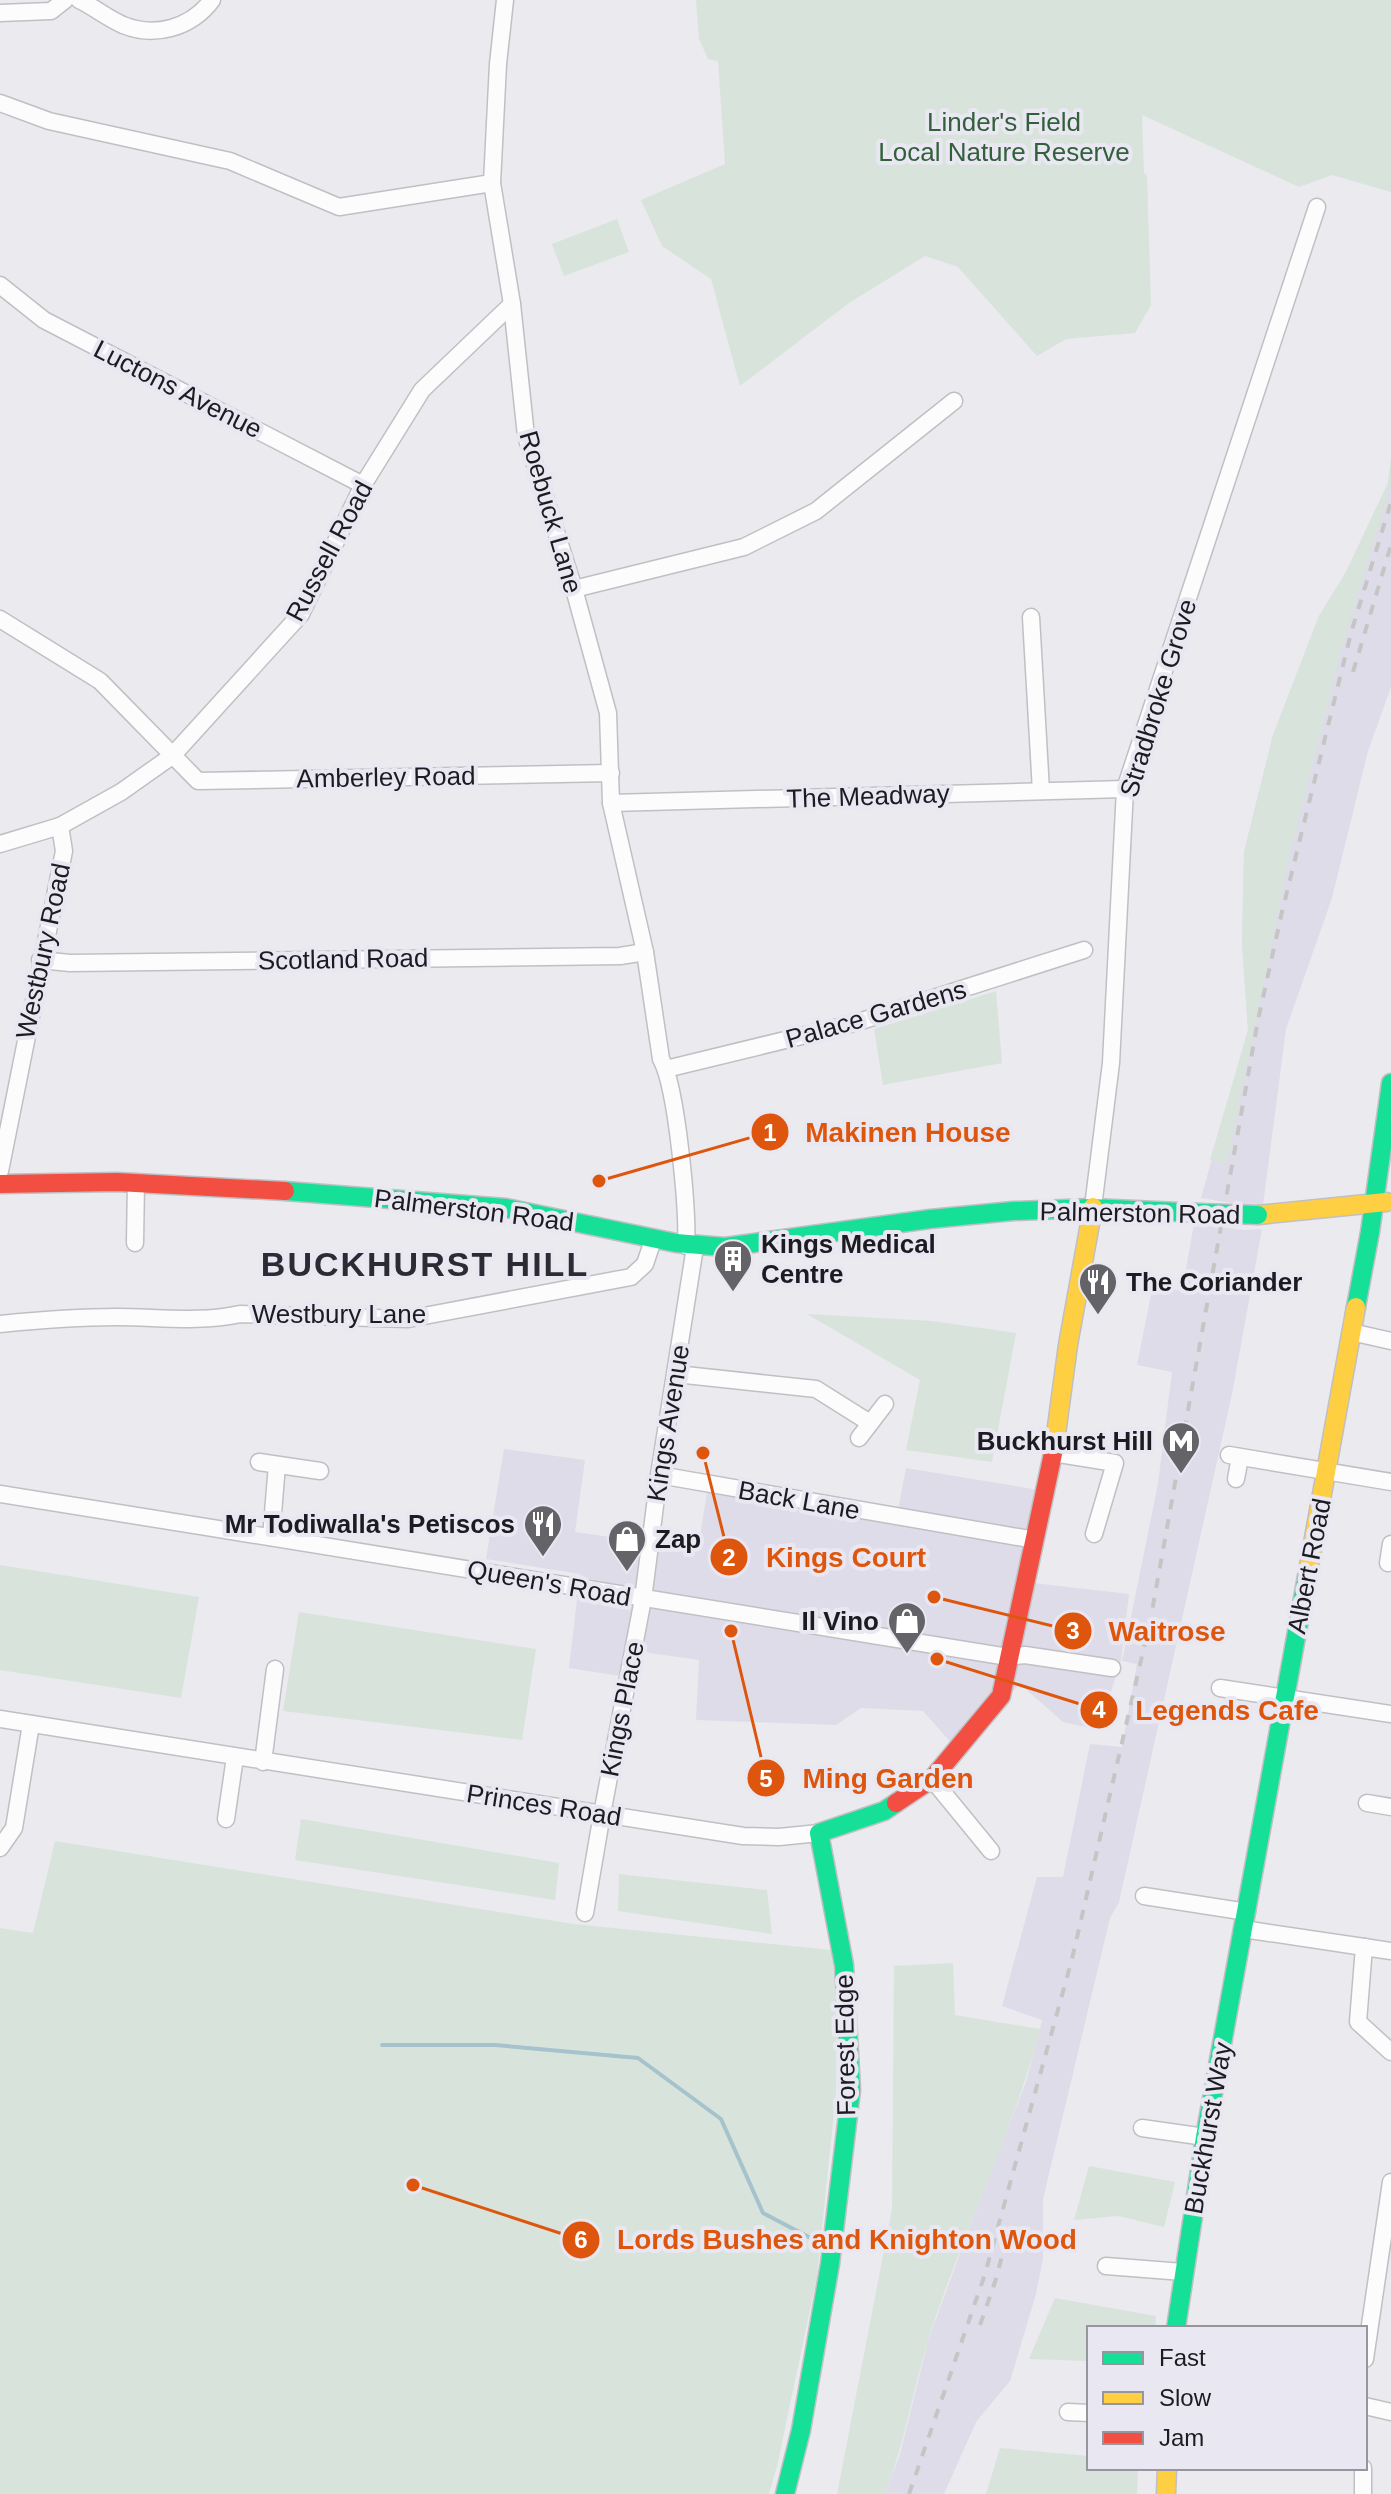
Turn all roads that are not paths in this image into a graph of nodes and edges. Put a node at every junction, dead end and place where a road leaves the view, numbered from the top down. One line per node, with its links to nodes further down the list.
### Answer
1 (65, 0): 5 (street)
2 (79, 0): 3 (street)
3 (212, 0)
4 (505, 0): 7 (street, Roebuck Lane)
5 (0, 13)
6 (0, 103): 7 (street)
7 (492, 183): 10 (street, Roebuck Lane)
8 (1317, 207): 18 (street, Stradbroke Grove)
9 (0, 285): 12 (street, Luctons Avenue)
10 (512, 304): 12 (street, Russell Road); 13 (street, Roebuck Lane)
11 (954, 401): 13 (street)
12 (363, 485): 16 (street, Russell Road)
13 (574, 589): 17 (street, Roebuck Lane)
14 (1031, 617): 19 (street)
15 (0, 619): 16 (street, Amberley Road)
16 (172, 756): 17 (street, Amberley Road); 21 (street, Russell Road)
17 (611, 773): 20 (street, Roebuck Lane)
18 (1125, 789): 19 (street, The Meadway); 32 (street, Stradbroke Grove)
19 (1041, 791): 20 (street, The Meadway)
20 (611, 803): 24 (street, Roebuck Lane)
21 (60, 826): 22 (street, Russell Road); 25 (street, Westbury Road)
22 (0, 844)
23 (1084, 950): 26 (street, Palace Gardens)
24 (645, 952): 25 (street, Scotland Road); 26 (street, Roebuck Lane)
25 (40, 960): 28 (street, Westbury Road)
26 (666, 1069): 35 (street, Roebuck Lane)
27 (1391, 1083): 31 (street, Albert Road)
28 (0, 1171)
29 (136, 1182): 30 (street, Palmerston Road); 33 (street, Palmerston Road); 34 (street)
30 (0, 1184)
31 (1383, 1203): 32 (street, Palmerston Road, bridge); 37 (street, Albert Road)
32 (1093, 1207): 35 (street, Palmerston Road); 43 (street, Princes Road)
33 (653, 1240): 35 (street, Palmerston Road); 36 (street, Westbury Lane)
34 (135, 1243)
35 (690, 1246): 39 (street, Kings Avenue)
36 (0, 1324)
37 (1351, 1332): 38 (street); 47 (street, Albert Road)
38 (1391, 1341)
39 (676, 1374): 41 (street); 48 (street, Kings Avenue)
40 (885, 1404): 41 (street)
41 (870, 1423): 42 (street)
42 (859, 1438)
43 (1053, 1453): 52 (street); 54 (street, Princes Road)
44 (259, 1462): 45 (street)
45 (277, 1465): 46 (street); 53 (street)
46 (320, 1471)
47 (1326, 1471): 49 (street); 50 (street); 62 (street, Albert Road)
48 (659, 1475): 54 (street, Back Lane); 57 (street, Kings Avenue)
49 (1236, 1479)
50 (1391, 1482)
51 (0, 1494): 53 (street, Queen's Road)
52 (1094, 1534)
53 (271, 1537): 57 (street, Queen's Road)
54 (1035, 1540): 58 (street, Princes Road)
55 (1391, 1544): 56 (street)
56 (1388, 1563)
57 (643, 1599): 58 (street, Queen's Road); 71 (street, Kings Place)
58 (1008, 1657): 59 (street, Queen's Road); 68 (street, Princes Road)
59 (1106, 1667)
60 (275, 1669): 67 (street)
61 (1220, 1688): 62 (street)
62 (1285, 1698): 63 (street); 78 (street, Albert Road)
63 (1391, 1714)
64 (0, 1719): 65 (street, Princes Road)
65 (31, 1724): 66 (street, Princes Road); 74 (street)
66 (235, 1757): 67 (street, Princes Road); 72 (street)
67 (263, 1762): 71 (street, Princes Road)
68 (932, 1779): 73 (street, Princes Road); 75 (street)
69 (1367, 1803): 70 (street)
70 (1391, 1807)
71 (602, 1814): 73 (street, Princes Road); 77 (street, Kings Place)
72 (226, 1819)
73 (819, 1833): 95 (street, Forest Edge)
74 (0, 1848)
75 (991, 1851)
76 (1144, 1896): 78 (street)
77 (585, 1913)
78 (1245, 1921): 79 (street); 83 (street, Buckhurst Way)
79 (1364, 1947): 80 (street); 81 (street)
80 (1391, 1951)
81 (1391, 2052)
82 (1142, 2128): 83 (street)
83 (1205, 2137): 86 (street, Buckhurst Way)
84 (1391, 2182): 88 (street)
85 (1106, 2266): 86 (street)
86 (1183, 2272): 87 (street, Buckhurst Way)
87 (1176, 2326)
88 (1367, 2345)
89 (1367, 2406): 91 (street)
90 (1068, 2412): 92 (street)
91 (1391, 2412)
92 (1087, 2413)
93 (1167, 2470): 96 (street)
94 (1363, 2470): 97 (street)
95 (785, 2494)
96 (1166, 2494)
97 (1363, 2494)

